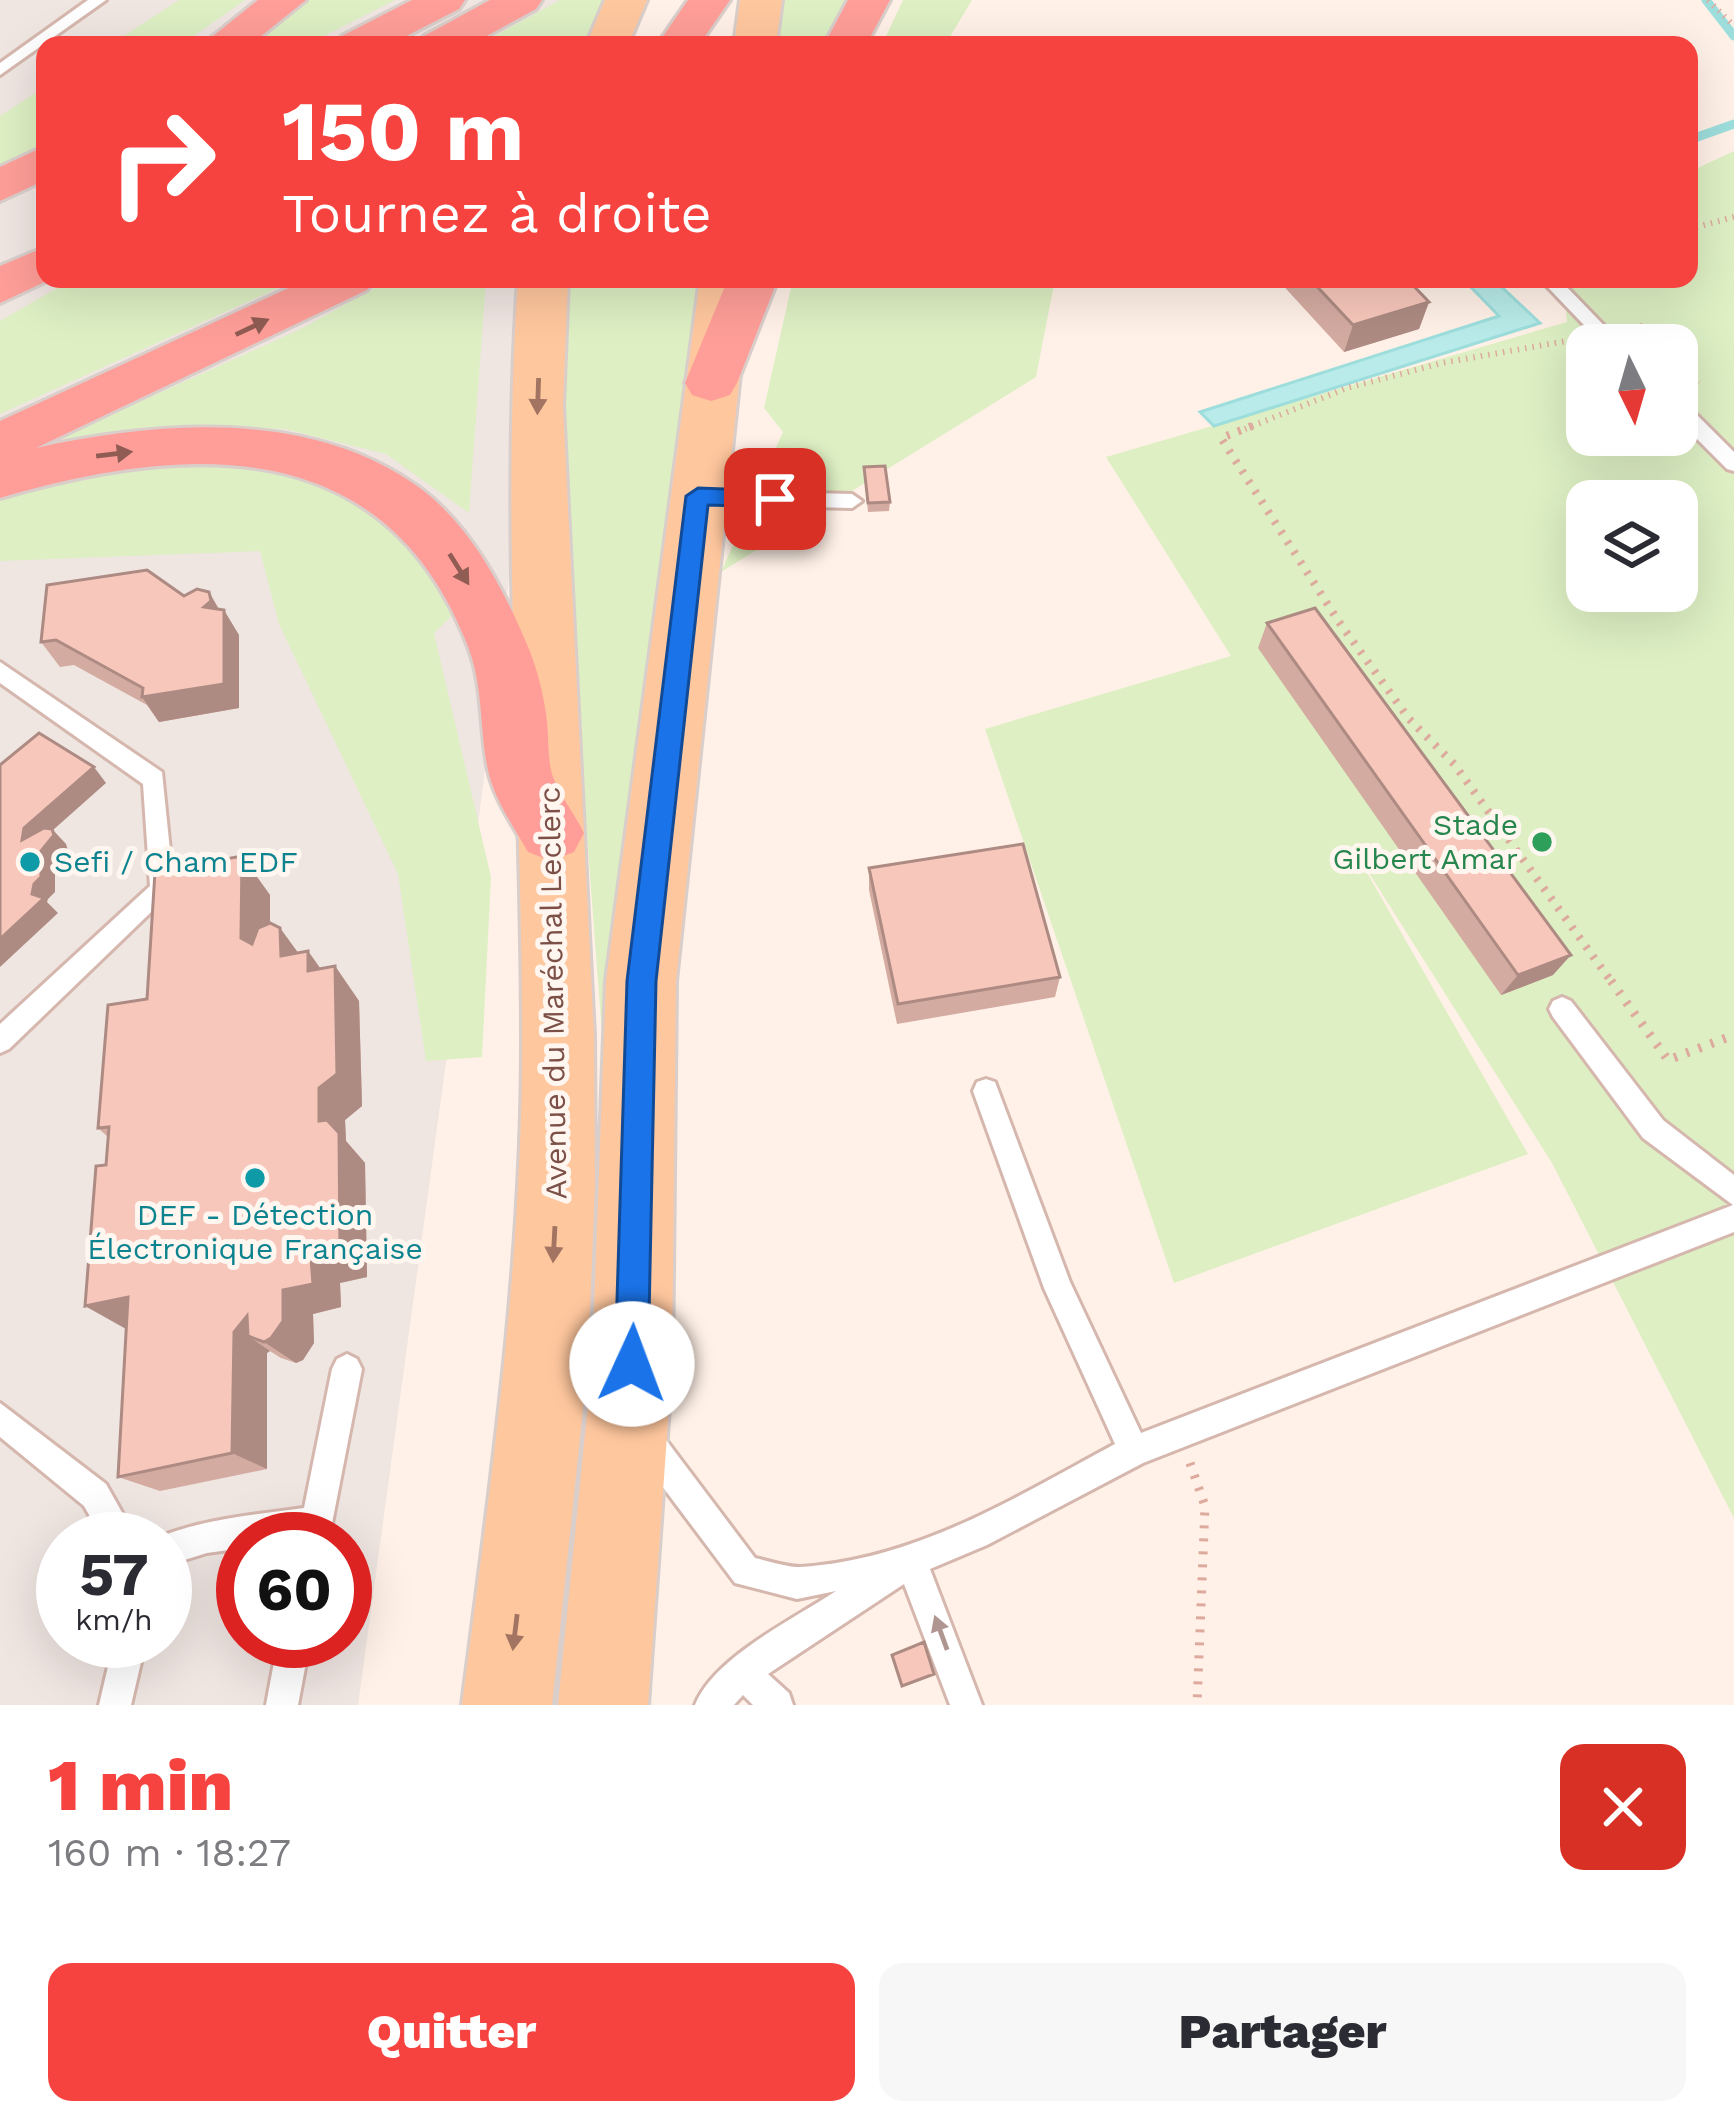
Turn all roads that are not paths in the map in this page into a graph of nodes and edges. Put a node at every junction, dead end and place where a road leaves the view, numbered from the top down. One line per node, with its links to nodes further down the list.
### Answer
1 (98, 0): 9 (lane)
2 (285, 0): 10 (highway)
3 (521, 0): 8 (highway)
4 (626, 0): 12 (main road)
5 (710, 0): 13 (highway)
6 (761, 0): 14 (main road)
7 (869, 0): 15 (highway)
8 (449, 26): 11 (highway)
9 (48, 36)
10 (235, 36)
11 (401, 36)
12 (611, 36)
13 (684, 36)
14 (756, 36)
15 (850, 36)
16 (36, 44): 17 (lane)
17 (0, 70)
18 (36, 165): 19 (highway)
19 (0, 187)
20 (36, 213): 21 (highway)
21 (0, 232)
22 (36, 267): 23 (highway)
23 (0, 287)
24 (331, 288): 32 (highway, one-way to 24)
25 (543, 288): 38 (main road, Avenue du Maréchal Leclerc, one-way to 38)
26 (723, 288): 30 (main road)
27 (749, 288): 30 (highway)
28 (1559, 288): 29 (lane)
29 (1594, 324)
30 (711, 383): 35 (main road)
31 (1698, 428): 33 (lane)
32 (0, 443)
33 (1734, 464)
34 (0, 478): 38 (highway, one-way to 38)
35 (698, 496): 36 (lane); 45 (main road)
36 (852, 502)
37 (0, 671): 40 (lane)
38 (551, 833): 56 (main road, Avenue du Maréchal Leclerc, one-way to 56)
39 (1562, 1009): 42 (lane)
40 (0, 1041)
41 (986, 1091): 47 (lane)
42 (1734, 1192)
43 (1734, 1218): 47 (lane)
44 (346, 1369): 49 (lane)
45 (627, 1414): 50 (lane); 57 (main road)
46 (0, 1418): 48 (lane)
47 (1133, 1451): 50 (lane)
48 (105, 1512)
49 (319, 1512)
50 (910, 1562): 53 (lane); 60 (lane, one-way to 50)
51 (124, 1668): 54 (lane)
52 (289, 1668): 55 (lane)
53 (742, 1672): 58 (lane); 59 (lane)
54 (115, 1705)
55 (282, 1705)
56 (506, 1705)
57 (603, 1705)
58 (712, 1705)
59 (777, 1705)
60 (966, 1705)

